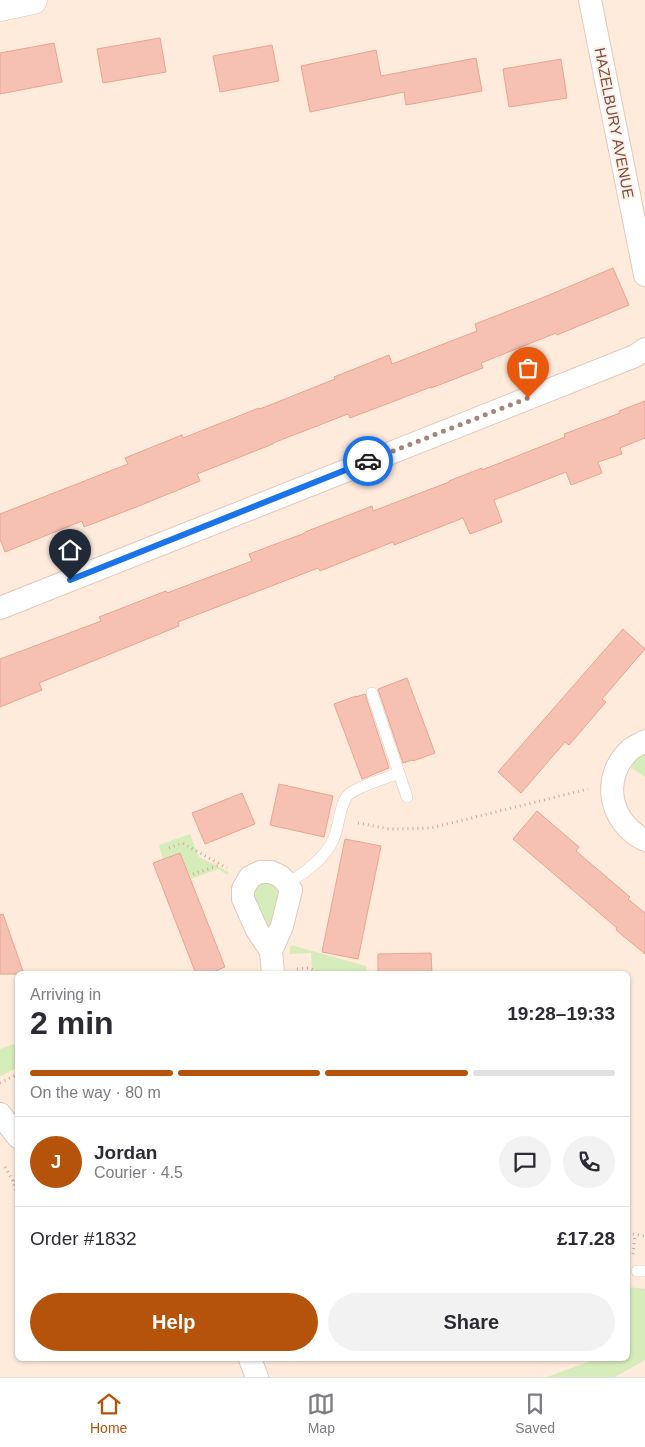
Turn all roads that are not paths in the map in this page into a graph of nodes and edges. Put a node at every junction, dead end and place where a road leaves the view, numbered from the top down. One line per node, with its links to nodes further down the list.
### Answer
1 (33, 0): 3 (street)
2 (590, 0): 4 (street, HAZELBURY AVENUE)
3 (0, 7)
4 (645, 276)
5 (645, 349): 6 (street)
6 (0, 608)
7 (372, 693): 9 (lane)
8 (645, 741): 11 (street)
9 (399, 773): 10 (lane); 12 (lane)
10 (407, 797)
11 (645, 840)
12 (287, 882): 13 (street); 13 (street)
13 (271, 951): 14 (street)
14 (284, 971)
15 (0, 1114): 16 (street)
16 (15, 1133)
17 (251, 1361): 18 (street)
18 (257, 1377)

